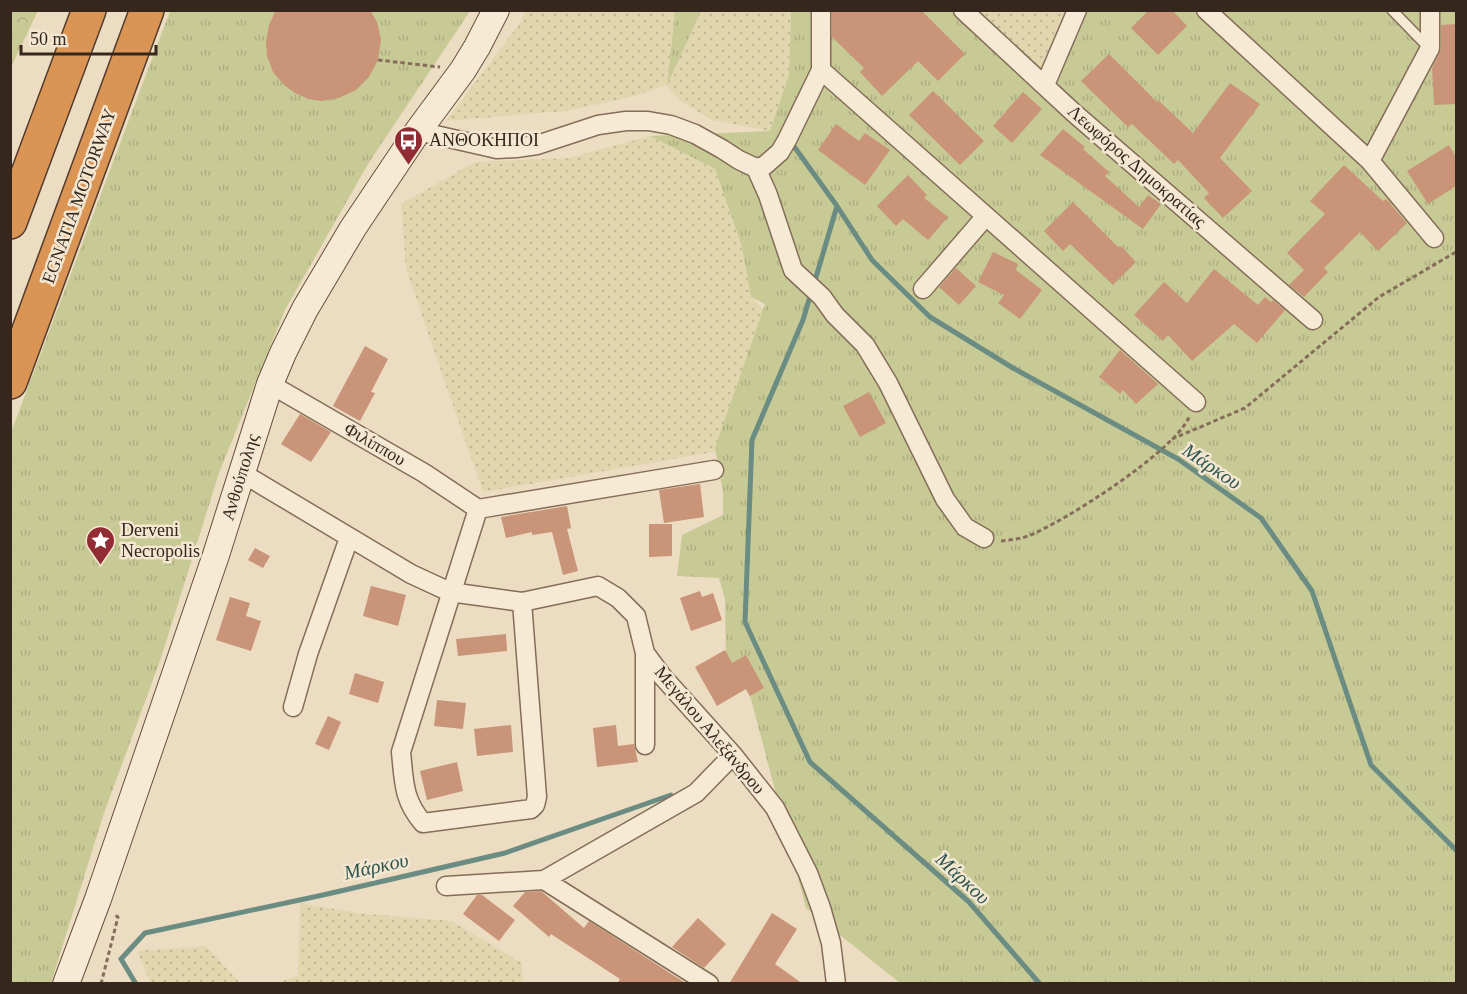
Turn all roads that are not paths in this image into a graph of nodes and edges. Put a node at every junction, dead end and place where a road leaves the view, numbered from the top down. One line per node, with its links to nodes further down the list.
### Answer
1 (89, 10): 17 (highway)
2 (147, 10): 21 (highway, EGNATIA MOTORWAY)
3 (495, 10): 13 (street, Ανθούπολης)
4 (821, 10): 11 (street)
5 (963, 10): 12 (street, Λεωφόρος Δημοκρατίας)
6 (1077, 10): 12 (street)
7 (1392, 10): 10 (lane)
8 (1430, 10): 10 (street)
9 (1218, 14): 14 (street)
10 (1430, 48): 14 (street)
11 (821, 70): 15 (street); 16 (street)
12 (1045, 85): 20 (street, Λεωφόρος Δημοκρατίας)
13 (418, 131): 15 (street); 22 (street, Ανθούπολης)
14 (1370, 160): 18 (street)
15 (756, 168): 28 (street)
16 (986, 216): 19 (street); 23 (street)
17 (10, 222)
18 (1434, 238)
19 (922, 289)
20 (1313, 320)
21 (10, 382)
22 (270, 384): 25 (street, Ανθούπολης); 26 (street, Φιλίππου)
23 (1196, 402)
24 (714, 470): 26 (street)
25 (242, 473): 27 (street, Μεγάλου Αλεξάνδρου); 37 (street, Ανθούπολης)
26 (478, 508): 29 (street)
27 (349, 538): 29 (street, Μεγάλου Αλεξάνδρου); 32 (street)
28 (984, 538)
29 (450, 592): 30 (street, Μεγάλου Αλεξάνδρου); 30 (street)
30 (522, 602): 31 (street, Μεγάλου Αλεξάνδρου)
31 (645, 653): 33 (street); 34 (street, Μεγάλου Αλεξάνδρου)
32 (293, 707)
33 (645, 745)
34 (733, 755): 35 (street); 39 (street, Μεγάλου Αλεξάνδρου)
35 (544, 880): 36 (street); 38 (street)
36 (446, 885)
37 (66, 984)
38 (709, 984)
39 (836, 984)

